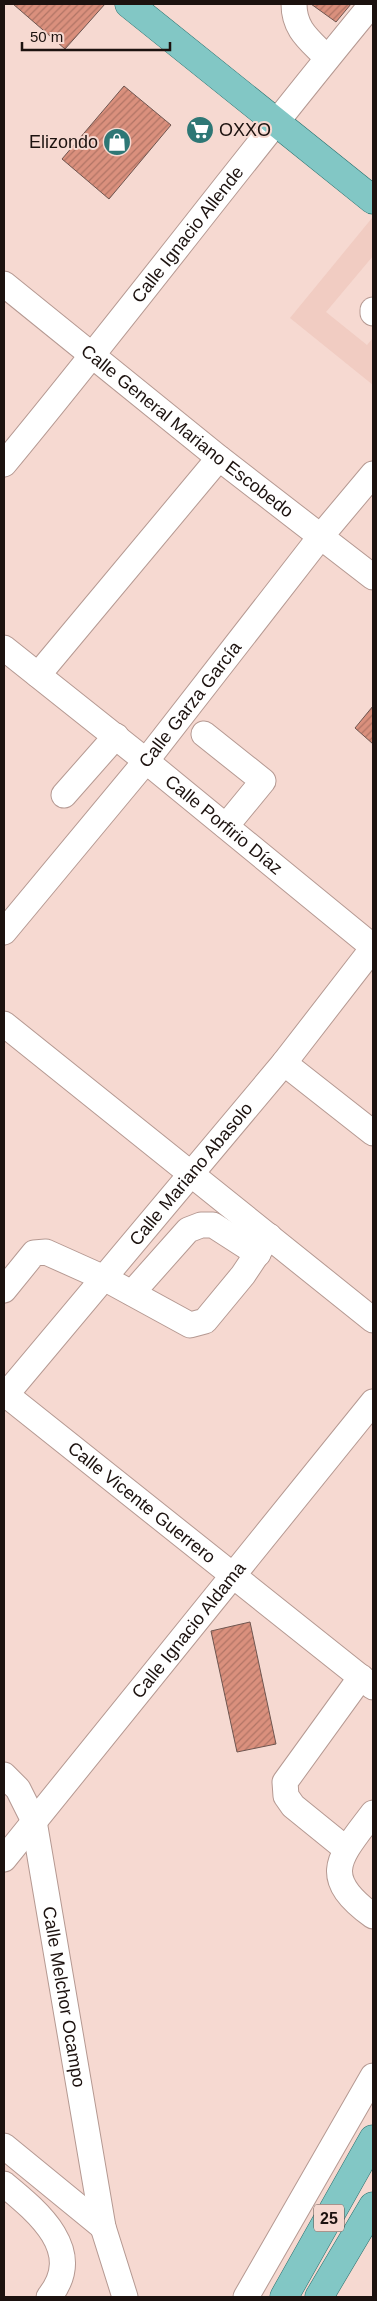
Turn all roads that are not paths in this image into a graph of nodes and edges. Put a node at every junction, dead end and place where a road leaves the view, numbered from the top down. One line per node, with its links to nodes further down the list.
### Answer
1 (129, 4): 5 (main road)
2 (294, 4): 4 (street)
3 (372, 4): 4 (street, Calle Ignacio Allende)
4 (327, 58): 5 (street, Calle Ignacio Allende)
5 (275, 121): 6 (main road); 8 (street, Calle Ignacio Allende)
6 (373, 200)
7 (4, 284): 8 (street, Calle General Mariano Escobedo)
8 (93, 356): 9 (street, Calle General Mariano Escobedo); 10 (street, Calle Ignacio Allende)
9 (219, 458): 12 (street, Calle General Mariano Escobedo); 15 (street)
10 (4, 464)
11 (373, 474): 12 (street, Calle Garza García)
12 (322, 536): 13 (street, Calle General Mariano Escobedo); 18 (street, Calle Garza García)
13 (373, 577)
14 (4, 648): 15 (street, Calle Porfirio Díaz)
15 (38, 675): 17 (street, Calle Porfirio Díaz)
16 (204, 734): 20 (street)
17 (116, 736): 18 (street, Calle Porfirio Díaz); 19 (street)
18 (146, 761): 20 (street, Calle Porfirio Díaz); 21 (street, Calle Garza García)
19 (64, 795)
20 (226, 826): 22 (street, Calle Porfirio Díaz)
21 (4, 932)
22 (373, 947): 24 (street, Calle Mariano Abasolo)
23 (4, 1024): 26 (street)
24 (284, 1063): 25 (street); 26 (street, Calle Mariano Abasolo)
25 (373, 1133)
26 (192, 1174): 27 (street); 28 (street, Calle Mariano Abasolo)
27 (263, 1245): 30 (street); 30 (street); 31 (street)
28 (104, 1278): 29 (street); 30 (street); 32 (street, Calle Mariano Abasolo)
29 (4, 1290)
30 (132, 1293)
31 (373, 1320)
32 (4, 1395): 34 (street, Calle Vicente Guerrero)
33 (373, 1402): 34 (street, Calle Ignacio Aldama)
34 (232, 1576): 35 (street, Calle Vicente Guerrero); 38 (street, Calle Ignacio Aldama)
35 (367, 1682): 39 (street)
36 (4, 1775): 38 (street, Calle Melchor Ocampo)
37 (373, 1812): 39 (street)
38 (34, 1820): 40 (street, Calle Ignacio Aldama); 47 (street, Calle Melchor Ocampo)
39 (346, 1849): 41 (street)
40 (4, 1859)
41 (373, 1916)
42 (373, 2076): 50 (street)
43 (373, 2139): 51 (main road, 25)
44 (4, 2146): 47 (street)
45 (4, 2184): 48 (street)
46 (373, 2206): 52 (main road, 25)
47 (102, 2227): 49 (street, Calle Melchor Ocampo)
48 (56, 2295)
49 (125, 2297)
50 (246, 2297)
51 (284, 2297)
52 (319, 2297)

